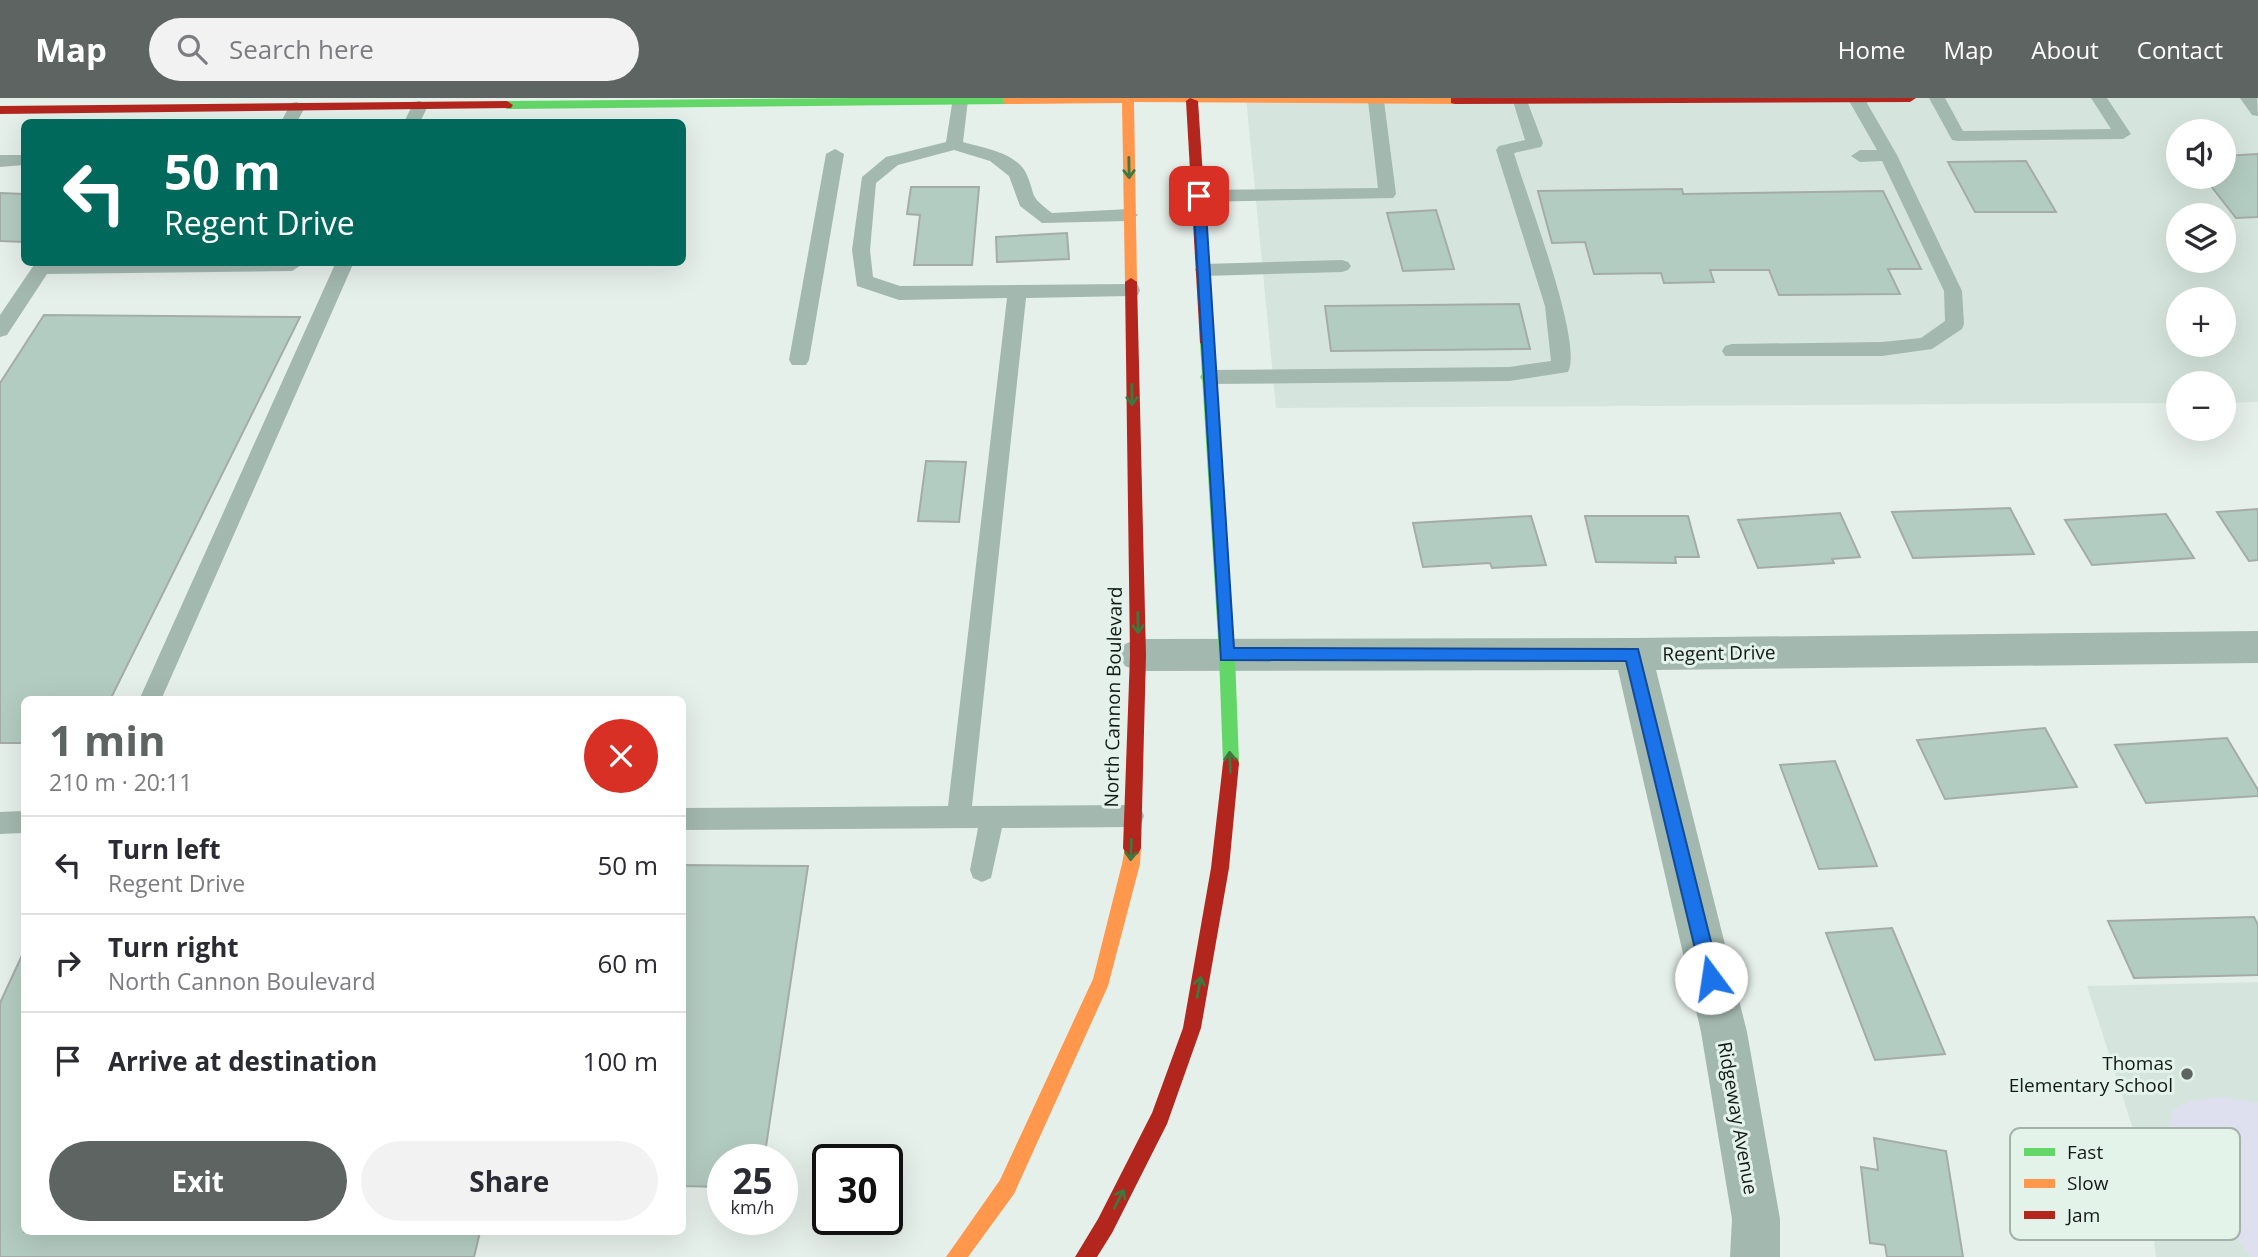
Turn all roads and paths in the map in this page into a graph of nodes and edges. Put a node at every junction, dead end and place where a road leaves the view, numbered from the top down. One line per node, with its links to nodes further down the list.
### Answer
1 (1910, 98): 7 (main road)
2 (1937, 98): 3 (lane)
3 (2099, 98)
4 (2248, 98): 16 (lane)
5 (1128, 99): 6 (main road); 9 (main road); 27 (main road, North Cannon Boulevard, one-way to 27)
6 (1192, 99): 11 (main road); 26 (main road)
7 (1856, 99): 10 (main road); 22 (lane)
8 (745, 100): 9 (main road); 12 (main road)
9 (960, 100): 20 (lane)
10 (1519, 100): 11 (main road); 38 (lane)
11 (1376, 101): 26 (lane)
12 (420, 106): 14 (main road); 19 (lane)
13 (157, 108): 14 (main road); 17 (main road); 18 (lane)
14 (305, 109)
15 (0, 110): 17 (main road)
16 (2258, 111)
17 (58, 116)
18 (148, 119)
19 (414, 119)
20 (954, 145): 27 (lane); 33 (lane)
21 (835, 154): 37 (lane)
22 (1888, 155): 23 (lane); 36 (lane)
23 (1860, 156)
24 (21, 160): 25 (lane)
25 (0, 161)
26 (1199, 196): 31 (main road)
27 (1129, 215): 32 (main road, North Cannon Boulevard)
28 (43, 266): 34 (lane)
29 (343, 266): 43 (lane)
30 (1342, 267): 31 (lane)
31 (1204, 270): 38 (main road)
32 (1130, 290): 33 (lane); 41 (main road, North Cannon Boulevard, one-way to 41)
33 (1017, 292): 45 (lane)
34 (7, 308): 35 (lane)
35 (0, 330)
36 (1732, 351)
37 (799, 360)
38 (1210, 377): 42 (main road)
39 (2258, 647): 40 (street, Regent Drive)
40 (1633, 654): 42 (street, Regent Drive); 53 (street, Ridgeway Avenue)
41 (1138, 655): 42 (street, Regent Drive); 44 (main road, North Cannon Boulevard)
42 (1227, 655): 52 (main road, one-way to 42)
43 (152, 696)
44 (1132, 816): 46 (lane); 51 (main road, North Cannon Boulevard, one-way to 51)
45 (959, 817): 46 (lane); 47 (lane)
46 (992, 817): 50 (lane)
47 (686, 819)
48 (21, 822): 49 (lane)
49 (0, 823)
50 (982, 870)
51 (956, 1257)
52 (1084, 1257)
53 (1755, 1257)

